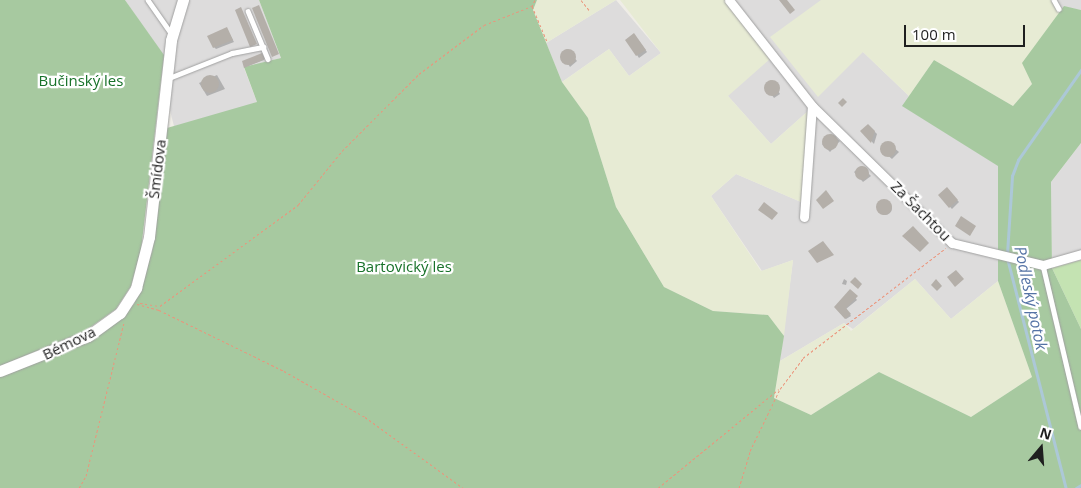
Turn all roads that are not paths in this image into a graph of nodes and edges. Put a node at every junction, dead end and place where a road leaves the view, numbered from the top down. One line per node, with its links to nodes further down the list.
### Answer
1 (148, 0): 7 (lane)
2 (183, 0): 7 (street, Šmídova)
3 (729, 0): 11 (street, Za Šachtou)
4 (1054, 0): 5 (lane)
5 (1060, 9)
6 (248, 11): 8 (lane)
7 (172, 34): 10 (street, Šmídova)
8 (263, 47): 9 (lane); 10 (lane)
9 (268, 59)
10 (167, 78): 15 (street, Šmídova)
11 (812, 106): 12 (street); 14 (street, Za Šachtou)
12 (804, 217)
13 (1081, 254): 14 (street, Za Šachtou)
14 (1043, 265): 17 (lane)
15 (129, 301): 16 (street, Bémova)
16 (0, 371)
17 (1081, 427)

